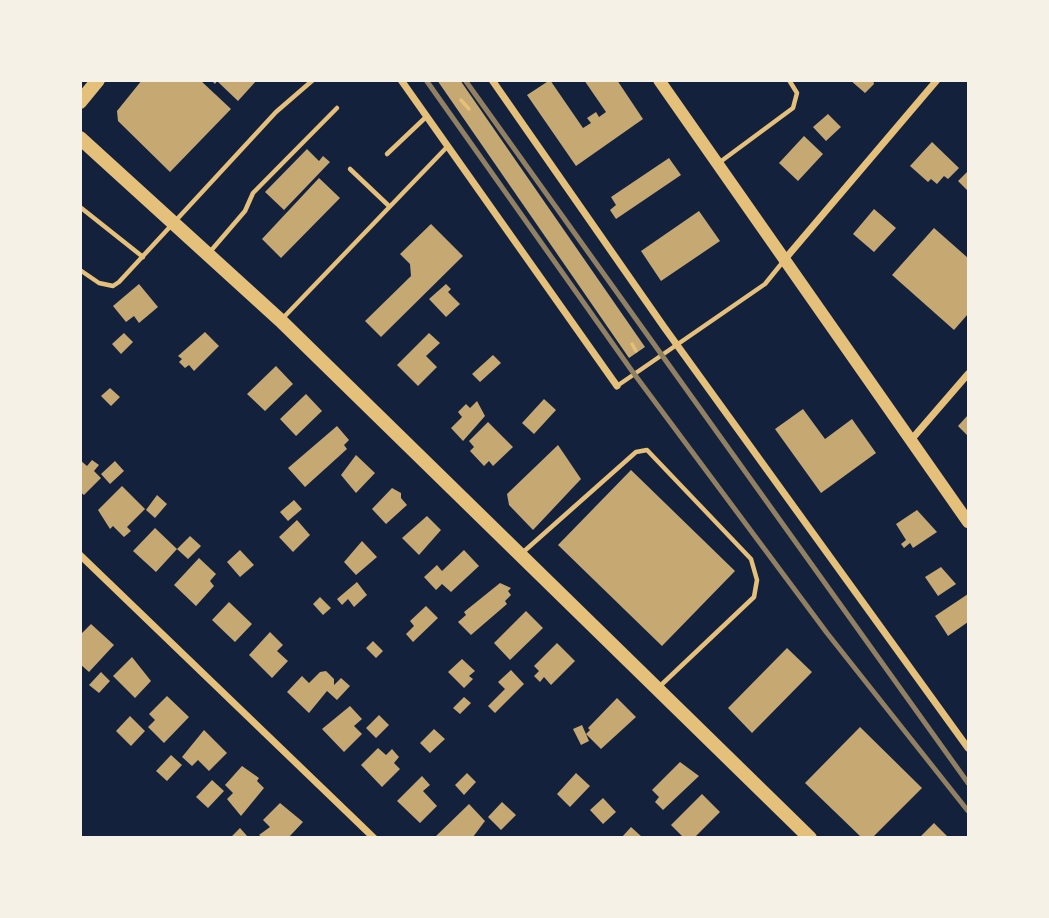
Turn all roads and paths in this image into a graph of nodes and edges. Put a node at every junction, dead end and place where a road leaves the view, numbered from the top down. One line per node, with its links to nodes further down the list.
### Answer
1 (98, 80): 11 (main road)
2 (313, 80): 22 (lane)
3 (401, 80): 14 (street)
4 (492, 80): 9 (street)
5 (503, 80): 9 (lane)
6 (659, 80): 18 (street)
7 (789, 80): 18 (lane)
8 (937, 80): 25 (street)
9 (497, 88): 28 (street)
10 (461, 100): 13 (path)
11 (80, 102)
12 (337, 108): 23 (lane)
13 (468, 109)
14 (426, 117): 16 (street); 17 (lane)
15 (80, 138): 22 (main road)
16 (447, 147): 20 (lane); 32 (street)
17 (387, 154)
18 (718, 164): 25 (street)
19 (350, 169): 20 (lane)
20 (389, 206): 27 (lane)
21 (80, 207): 24 (lane)
22 (176, 223): 23 (main road); 24 (lane)
23 (209, 254): 27 (main road)
24 (143, 257): 26 (lane)
25 (785, 259): 28 (lane); 33 (street)
26 (80, 270)
27 (280, 320): 36 (main road)
28 (676, 343): 32 (lane); 38 (street)
29 (632, 344): 30 (path)
30 (636, 351)
31 (968, 374): 33 (street)
32 (617, 386)
33 (911, 440): 34 (street)
34 (968, 522)
35 (80, 555): 39 (street)
36 (521, 555): 37 (main road); 37 (lane)
37 (658, 688): 40 (main road)
38 (968, 748)
39 (374, 838)
40 (810, 838)

